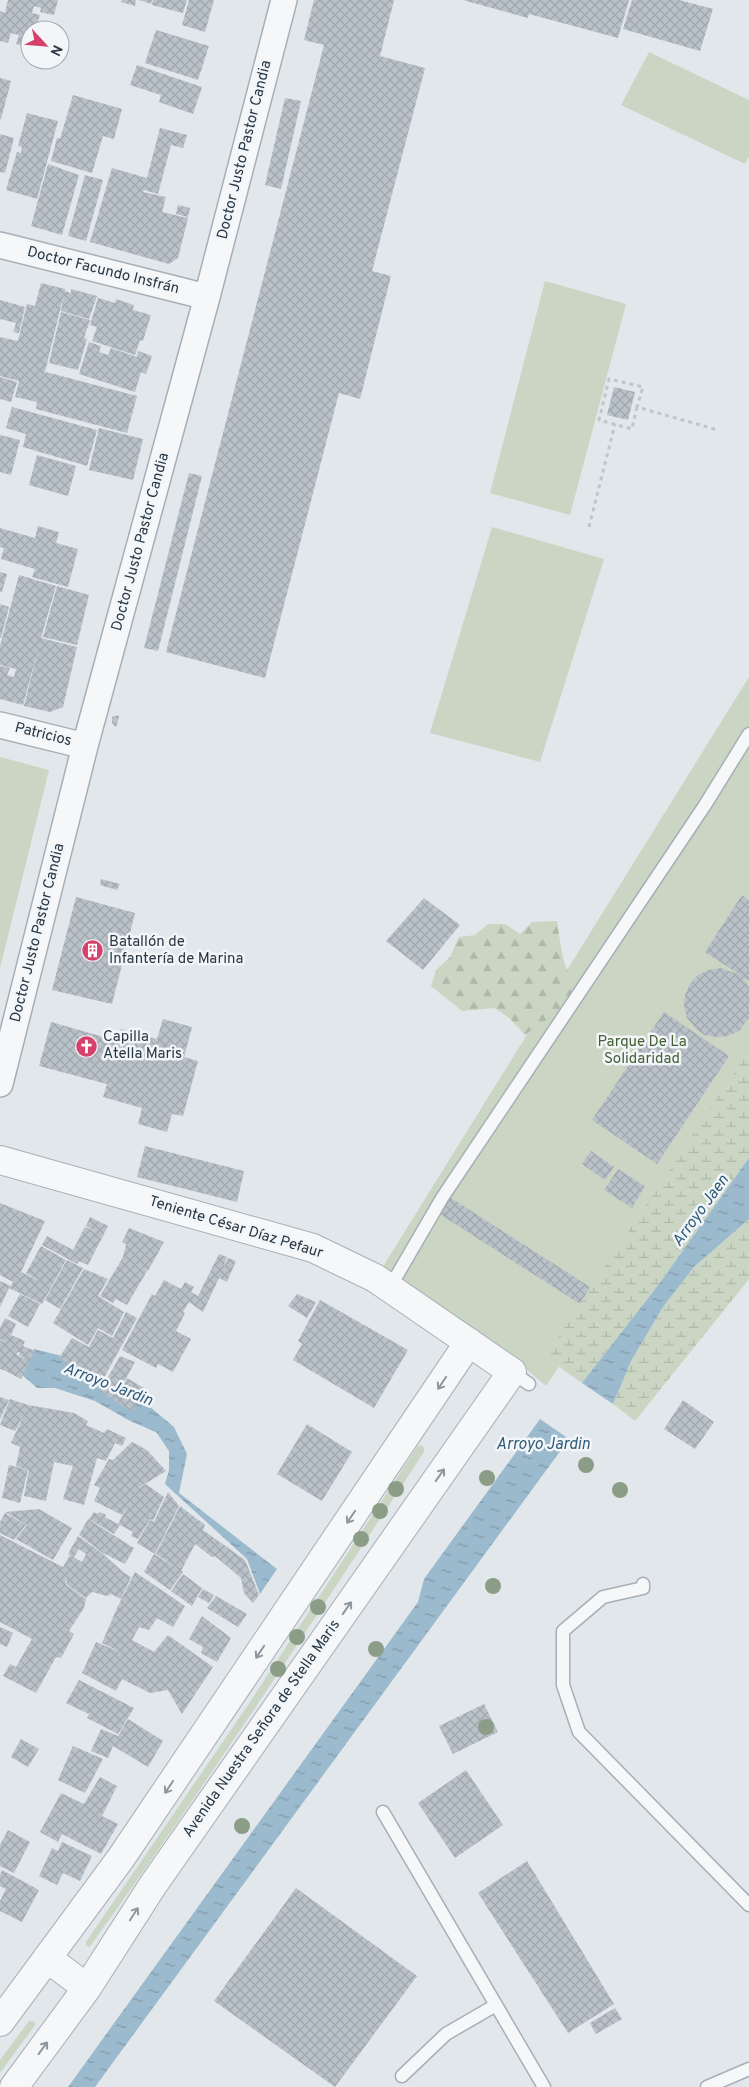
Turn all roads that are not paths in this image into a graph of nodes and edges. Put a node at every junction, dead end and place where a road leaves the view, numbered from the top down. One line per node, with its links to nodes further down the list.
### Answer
1 (284, 0): 3 (street, Doctor Justo Pastor Candia)
2 (0, 244): 3 (street, Doctor Facundo Insfrán)
3 (207, 297): 6 (street, Doctor Justo Pastor Candia)
4 (0, 724): 6 (street, Patricios)
5 (749, 734): 9 (lane)
6 (85, 746): 7 (street, Doctor Justo Pastor Candia)
7 (0, 1084)
8 (0, 1160): 9 (street, Teniente César Díaz Pefaur)
9 (389, 1289): 10 (street, Teniente César Díaz Pefaur)
10 (469, 1342): 11 (street, Teniente César Díaz Pefaur); 15 (street, one-way to 15)
11 (520, 1378): 16 (street, Avenida Nuestra Señora de Stella Maris, one-way to 11)
12 (643, 1584): 14 (lane)
13 (383, 1812): 17 (lane)
14 (749, 1906)
15 (47, 1958): 16 (street); 18 (street)
16 (87, 1988): 21 (street, Avenida Nuestra Señora de Stella Maris, one-way to 16)
17 (496, 2005): 20 (lane); 22 (lane)
18 (0, 2022)
19 (749, 2069): 23 (lane)
20 (402, 2076)
21 (14, 2087)
22 (544, 2087)
23 (707, 2087)

